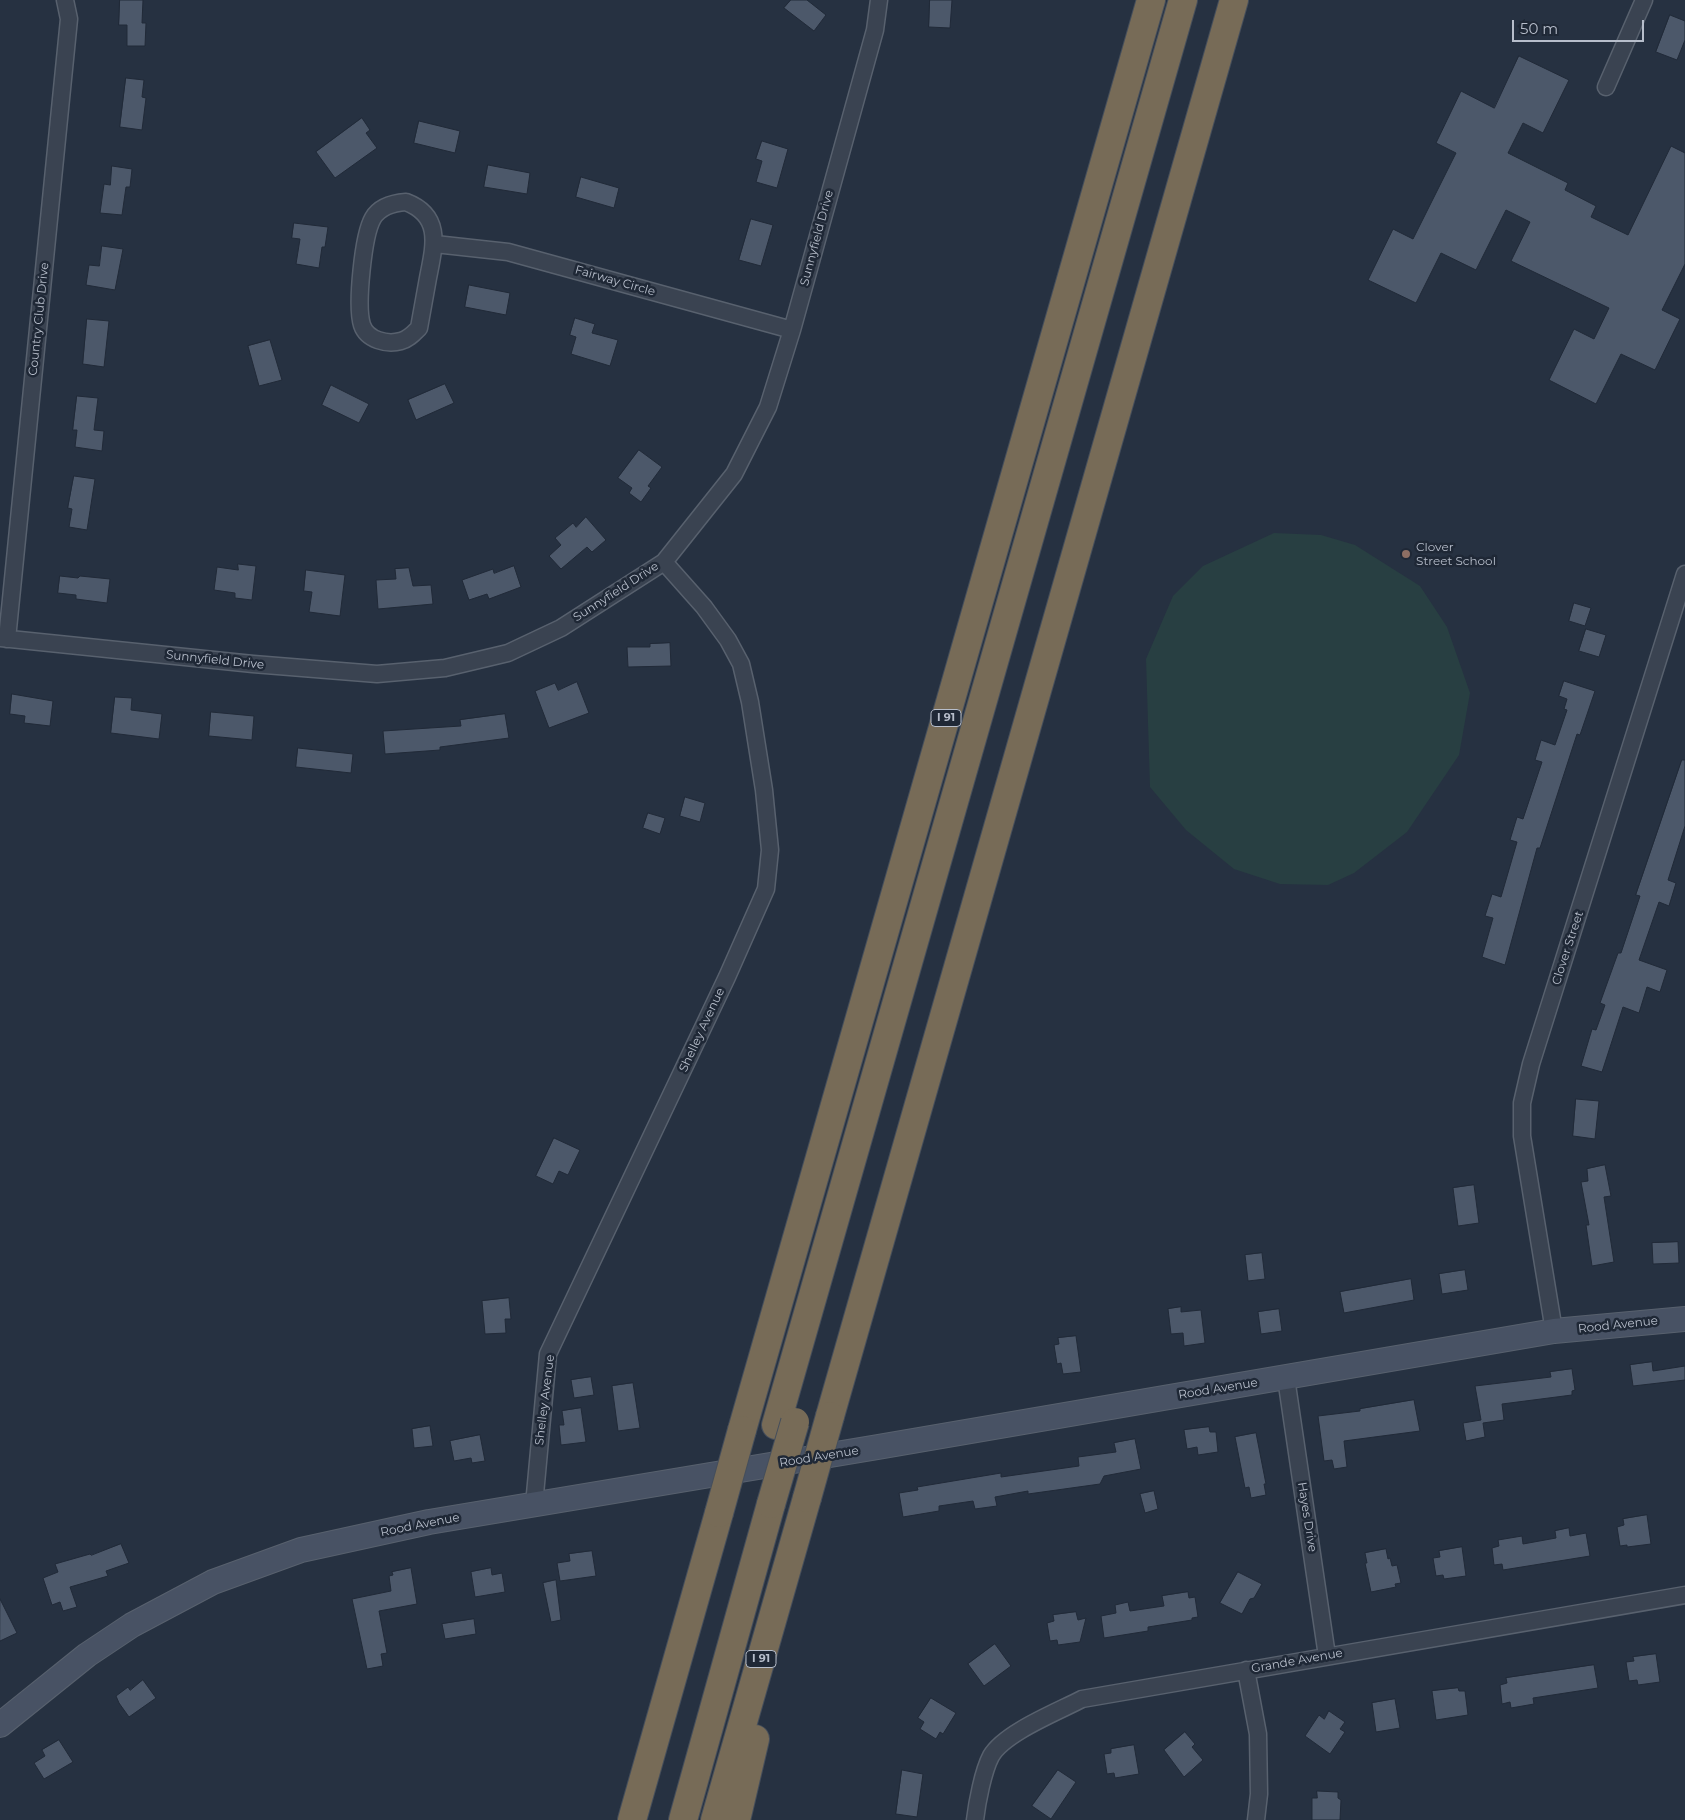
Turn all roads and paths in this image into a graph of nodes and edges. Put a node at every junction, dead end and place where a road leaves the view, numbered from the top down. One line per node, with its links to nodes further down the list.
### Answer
1 (65, 0): 13 (street, Country Club Drive)
2 (879, 0): 10 (street, Sunnyfield Drive)
3 (1151, 0): 25 (highway, I 91, bridge)
4 (1183, 0): 17 (highway)
5 (1201, 0): 17 (highway)
6 (1234, 0): 23 (highway, I 91, bridge)
7 (1644, 0): 8 (street)
8 (1606, 87)
9 (435, 244): 9 (street); 10 (street, Fairway Circle)
10 (792, 330): 11 (street, Sunnyfield Drive)
11 (664, 562): 13 (street, Sunnyfield Drive); 18 (street, Shelley Avenue)
12 (1685, 574): 15 (street, Clover Street)
13 (3, 639)
14 (1685, 1319): 15 (street, Rood Avenue)
15 (1554, 1331): 16 (street, Rood Avenue)
16 (1286, 1378): 18 (street, Rood Avenue); 21 (street, Hayes Drive)
17 (786, 1423): 19 (highway)
18 (534, 1505): 24 (street, Rood Avenue)
19 (762, 1506): 26 (highway); 27 (highway)
20 (1685, 1595): 21 (street, Grande Avenue)
21 (1328, 1656): 22 (street, Grande Avenue)
22 (1246, 1670): 30 (street, Grande Avenue); 31 (street)
23 (757, 1672): 28 (highway, I 91); 29 (highway)
24 (0, 1725)
25 (632, 1820)
26 (666, 1820)
27 (683, 1820)
28 (716, 1820)
29 (736, 1820)
30 (975, 1820)
31 (1256, 1820)

